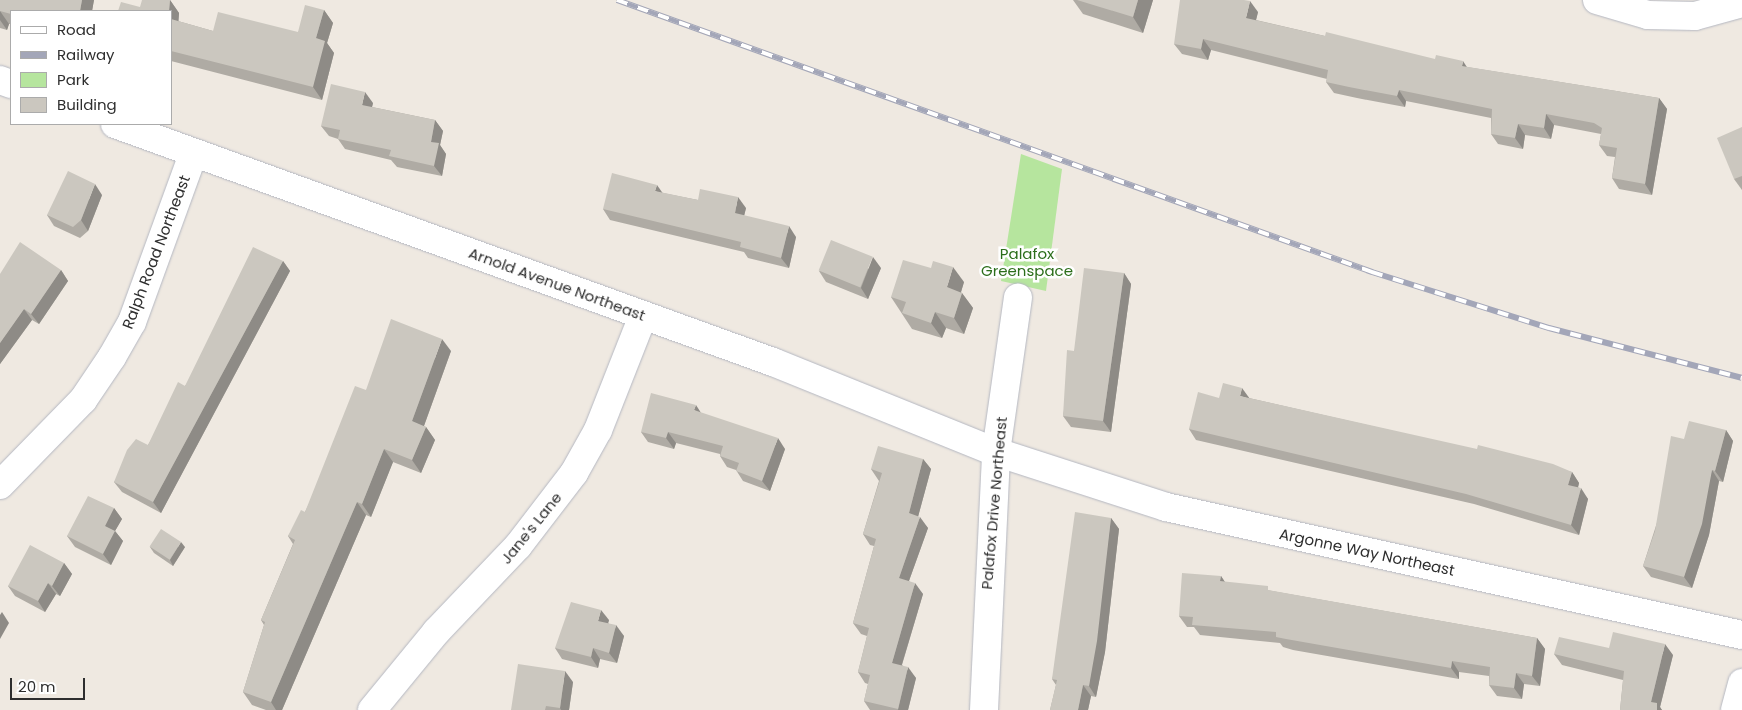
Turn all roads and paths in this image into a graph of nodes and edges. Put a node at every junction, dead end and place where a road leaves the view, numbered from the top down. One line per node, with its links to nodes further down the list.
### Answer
1 (1597, 0): 2 (street)
2 (1742, 3)
3 (118, 125): 4 (street, Arnold Avenue Northeast)
4 (193, 154): 6 (street, Arnold Avenue Northeast); 8 (street, Ralph Road Northeast)
5 (1018, 298): 7 (street, Palafox Drive Northeast)
6 (643, 316): 7 (street, Arnold Avenue Northeast); 11 (street, Jane's Lane)
7 (996, 452): 9 (street, Argonne Way Northeast); 12 (street, Palafox Drive Northeast)
8 (0, 485)
9 (1742, 635)
10 (1742, 683): 13 (street)
11 (372, 710)
12 (984, 710)
13 (1735, 710)

